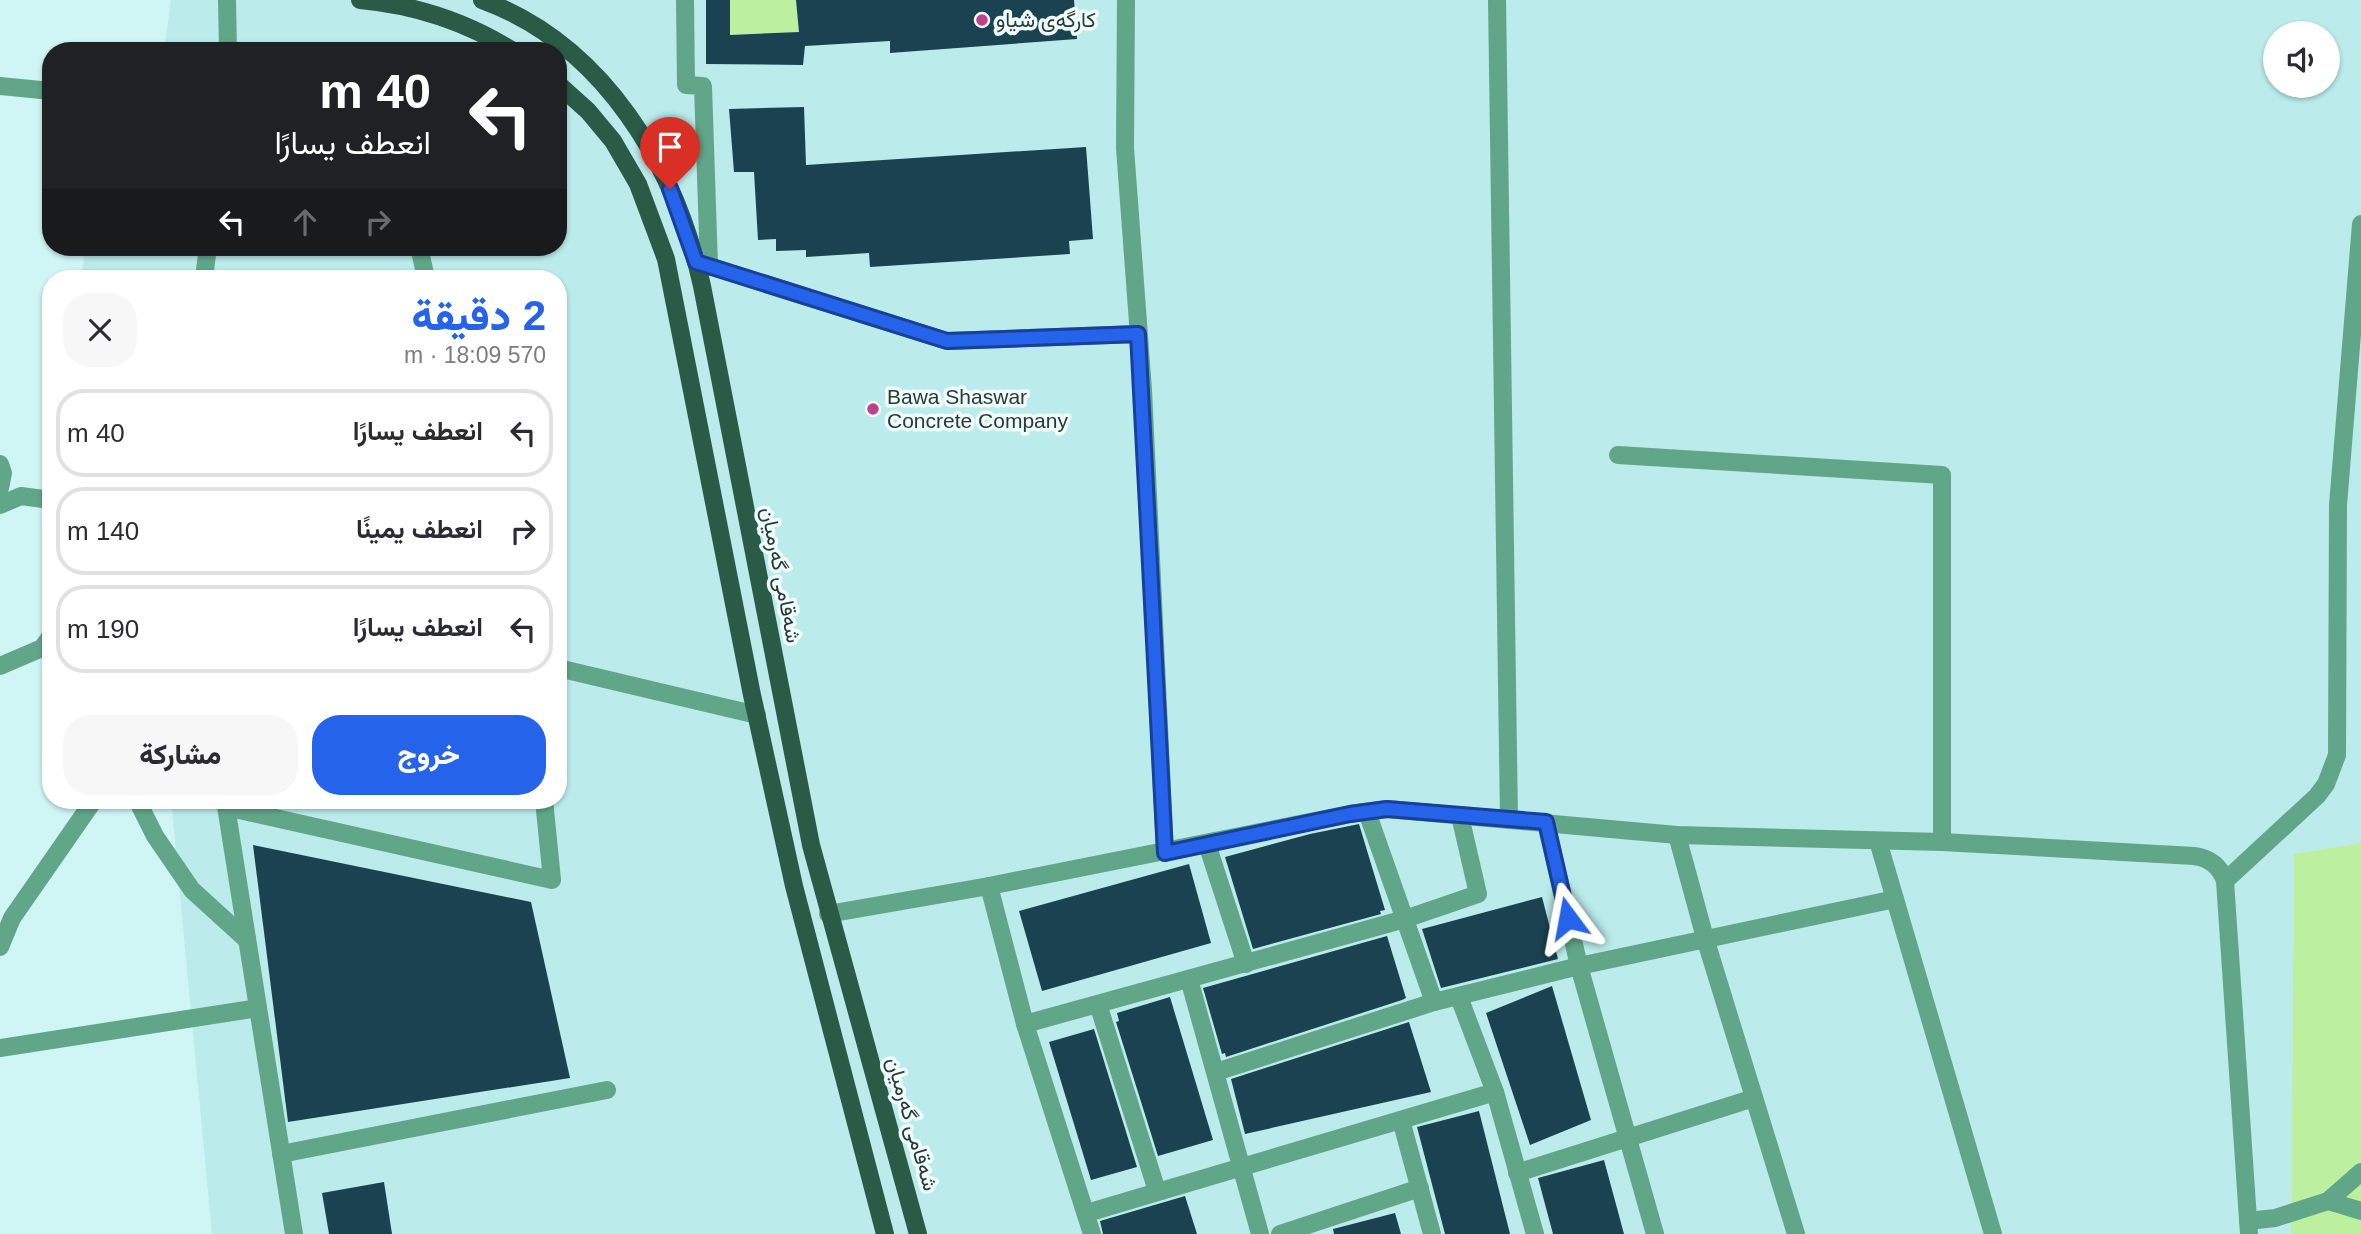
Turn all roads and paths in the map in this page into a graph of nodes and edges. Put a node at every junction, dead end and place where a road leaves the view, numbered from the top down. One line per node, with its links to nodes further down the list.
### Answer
1 (227, 0): 7 (street)
2 (360, 0): 8 (main road)
3 (482, 0): 9 (main road, شەقامی گەرمیان)
4 (685, 0): 15 (street)
5 (1126, 0): 16 (street)
6 (1497, 0): 33 (street)
7 (228, 42)
8 (496, 42)
9 (556, 42)
10 (567, 51): 15 (main road, شەقامی گەرمیان)
11 (0, 86): 12 (street)
12 (42, 90)
13 (567, 92): 25 (main road)
14 (2361, 224): 40 (street)
15 (703, 264): 16 (street); 43 (main road, شەقامی گەرمیان)
16 (1138, 334): 39 (street)
17 (1618, 455): 37 (street)
18 (0, 464): 19 (street)
19 (0, 488)
20 (42, 499): 21 (street)
21 (0, 505)
22 (42, 648): 23 (street)
23 (0, 666)
24 (567, 670): 25 (street)
25 (757, 715): 64 (main road)
26 (88, 809): 47 (street)
27 (142, 809): 46 (street)
28 (226, 809): 46 (street)
29 (247, 809): 30 (street)
30 (545, 809)
31 (1367, 811): 32 (street); 38 (street); 44 (street)
32 (1460, 816): 33 (street); 44 (street)
33 (1509, 820): 34 (street)
34 (1546, 822): 35 (street); 49 (street)
35 (1677, 835): 36 (street); 45 (street)
36 (1878, 841): 37 (street); 42 (street)
37 (1942, 842): 40 (street)
38 (1207, 844): 39 (street); 48 (street)
39 (1165, 853): 41 (street)
40 (2225, 881): 74 (street)
41 (989, 886): 43 (street); 55 (street)
42 (1895, 899): 45 (street); 85 (street)
43 (828, 914): 62 (main road, شەقامی گەرمیان)
44 (1405, 919): 48 (street); 52 (street)
45 (1705, 938): 49 (street); 60 (street)
46 (247, 940): 54 (street)
47 (0, 947)
48 (1246, 964): 50 (street)
49 (1579, 966): 51 (street); 63 (street)
50 (1189, 979): 53 (street); 57 (street)
51 (1460, 997): 52 (street); 59 (street)
52 (1434, 1002): 57 (street)
53 (1098, 1004): 55 (street); 70 (street)
54 (258, 1007): 56 (street); 65 (street)
55 (1025, 1024): 73 (street)
56 (0, 1048)
57 (1216, 1072): 66 (street)
58 (607, 1090): 65 (street)
59 (1495, 1092): 61 (street); 68 (street)
60 (1754, 1098): 63 (street); 84 (street)
61 (1401, 1120): 66 (street); 69 (street)
62 (893, 1138): 64 (main road); 77 (main road, شەقامی گەرمیان)
63 (1629, 1138): 68 (street); 83 (street)
64 (862, 1145): 76 (main road)
65 (281, 1154): 75 (street)
66 (1243, 1167): 70 (street); 79 (street)
67 (2361, 1172): 71 (street)
68 (1517, 1173): 82 (street)
69 (1420, 1188): 80 (street); 81 (street)
70 (1157, 1191): 73 (street)
71 (2328, 1201): 72 (street); 74 (street)
72 (2361, 1212)
73 (1087, 1213): 78 (street)
74 (2249, 1228)
75 (294, 1234)
76 (885, 1234)
77 (918, 1234)
78 (1092, 1234)
79 (1260, 1234)
80 (1280, 1234)
81 (1432, 1234)
82 (1535, 1234)
83 (1655, 1234)
84 (1796, 1234)
85 (1993, 1234)

